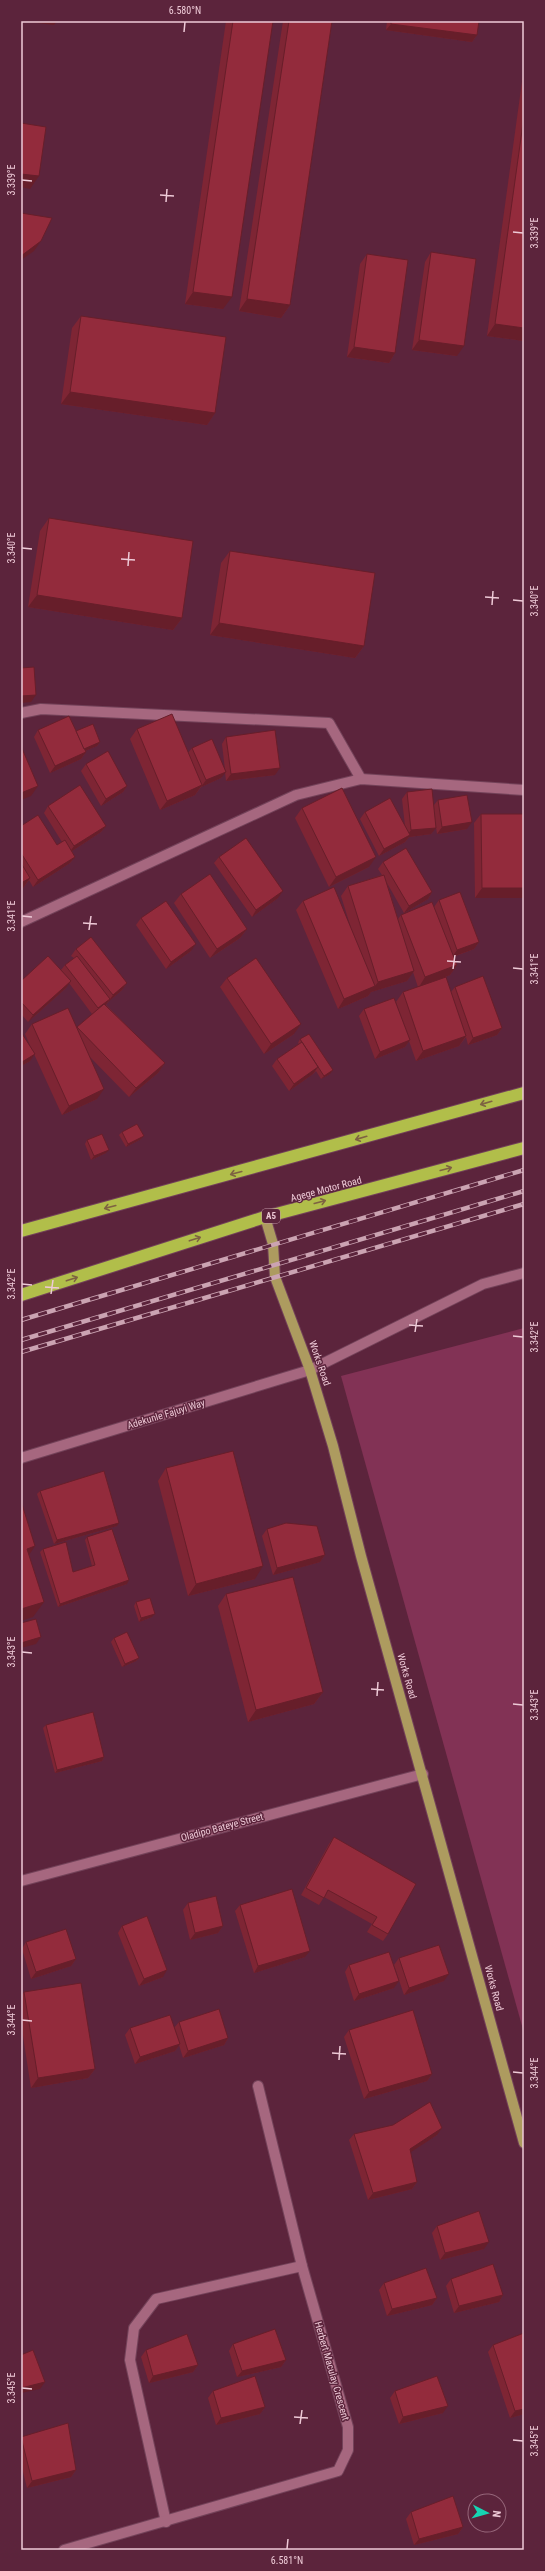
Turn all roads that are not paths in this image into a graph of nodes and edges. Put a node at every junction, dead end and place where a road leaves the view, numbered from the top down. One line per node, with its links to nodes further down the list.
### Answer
1 (21, 713): 2 (street)
2 (361, 778): 3 (street); 4 (street)
3 (524, 790)
4 (21, 922)
5 (524, 1093): 8 (highway, one-way to 8)
6 (524, 1148): 7 (highway, Agege Motor Road / A5, one-way to 6)
7 (265, 1217): 10 (highway, Agege Motor Road / A5, one-way to 7); 11 (main road, Works Road)
8 (21, 1231)
9 (524, 1273): 11 (street, Adekunle Fajuyi Way)
10 (21, 1295)
11 (310, 1370): 12 (street, Adekunle Fajuyi Way); 13 (main road, Works Road)
12 (21, 1458)
13 (423, 1774): 14 (street, Oladipo Bateye Street); 16 (main road, Works Road)
14 (21, 1881)
15 (258, 2086): 17 (street, Herbert Maculay Crescent)
16 (524, 2143)
17 (302, 2266): 18 (street); 18 (street, Herbert Maculay Crescent)
18 (166, 2522): 19 (street, Herbert Maculay Crescent)
19 (64, 2550)

